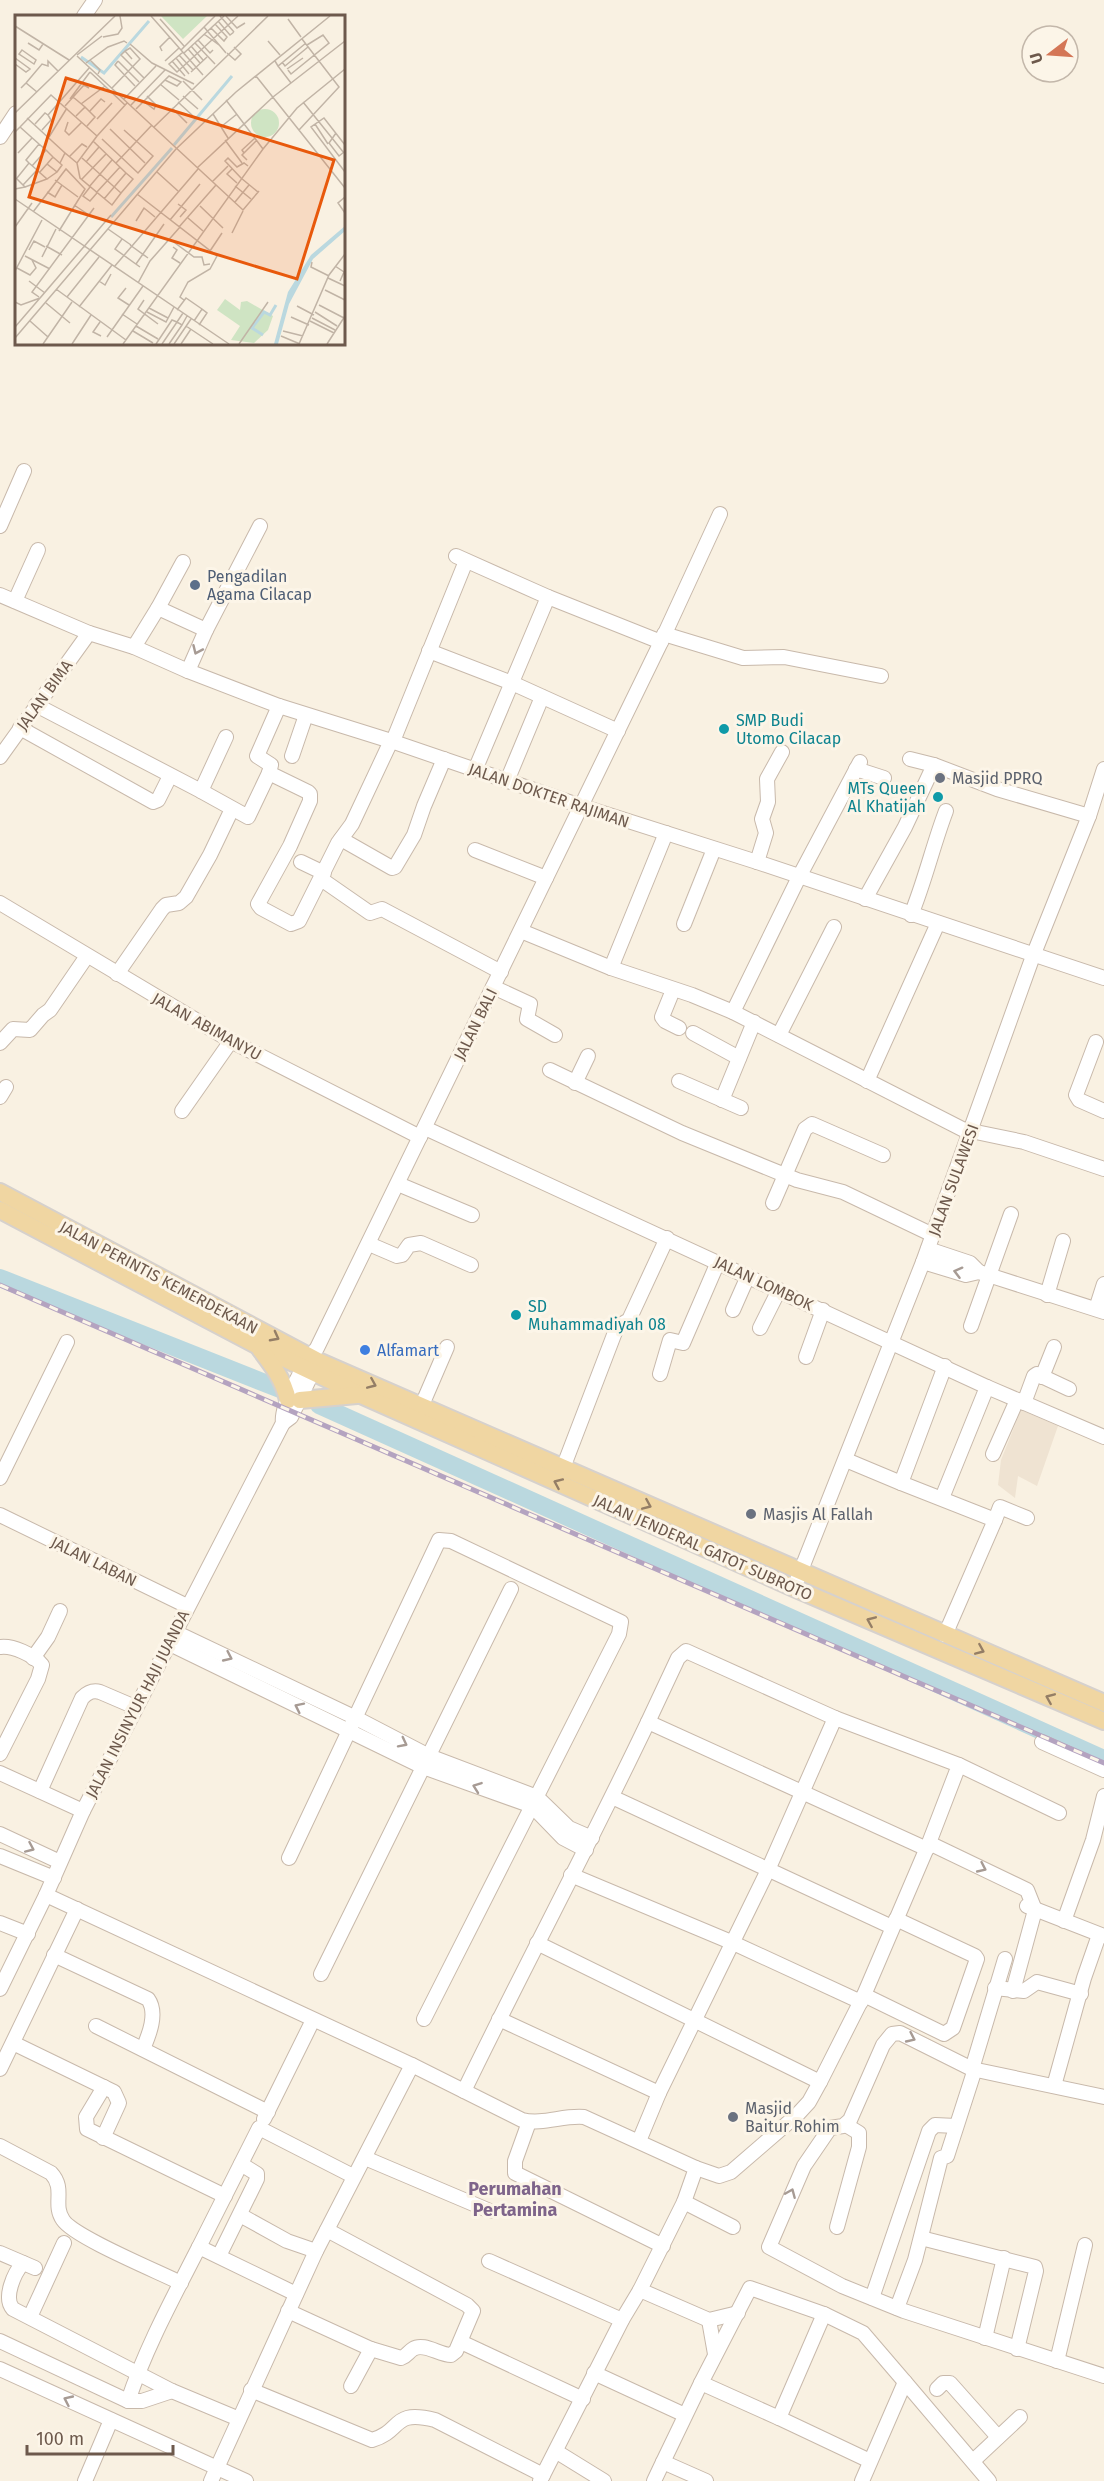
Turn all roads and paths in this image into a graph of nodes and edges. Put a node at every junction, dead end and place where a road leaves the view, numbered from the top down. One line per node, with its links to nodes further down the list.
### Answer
1 (95, 0): 2 (street)
2 (85, 15)
3 (15, 114): 4 (street)
4 (0, 137)
5 (24, 471): 7 (street)
6 (720, 514): 17 (street, JALAN BALI)
7 (0, 526)
8 (260, 526): 15 (street)
9 (38, 550): 13 (street)
10 (183, 562): 14 (street)
11 (0, 595): 13 (street, JALAN DOKTER RAJIMAN)
12 (548, 597): 17 (street); 19 (street); 22 (street)
13 (15, 601): 16 (street, JALAN DOKTER RAJIMAN)
14 (158, 608): 15 (street); 18 (street)
15 (206, 630): 20 (street, one-way to 20)
16 (89, 633): 18 (street, JALAN DOKTER RAJIMAN); 24 (street, JALAN BIMA)
17 (663, 638): 21 (street); 28 (street, JALAN BALI)
18 (134, 647): 20 (street, JALAN DOKTER RAJIMAN)
19 (429, 651): 22 (street); 30 (street)
20 (188, 671): 25 (street, JALAN DOKTER RAJIMAN)
21 (881, 676)
22 (512, 683): 23 (street); 37 (street)
23 (542, 697): 28 (street); 42 (street)
24 (36, 705): 27 (street, JALAN BIMA); 40 (street)
25 (279, 706): 26 (street, JALAN DOKTER RAJIMAN); 39 (street)
26 (306, 715): 30 (street, JALAN DOKTER RAJIMAN); 33 (street)
27 (20, 728): 32 (street, JALAN BIMA); 40 (street)
28 (618, 731): 44 (street, JALAN BALI)
29 (226, 737): 43 (street)
30 (392, 741): 34 (street, JALAN DOKTER RAJIMAN); 49 (street)
31 (782, 752): 53 (street)
32 (0, 756)
33 (292, 756)
34 (444, 759): 37 (street, JALAN DOKTER RAJIMAN); 49 (street)
35 (910, 759): 36 (street)
36 (934, 765): 47 (street); 57 (street)
37 (475, 770): 42 (street, JALAN DOKTER RAJIMAN)
38 (1104, 770): 47 (street, JALAN SULAWESI)
39 (269, 773): 45 (street); 54 (street)
40 (170, 776): 43 (street)
41 (884, 778): 55 (street)
42 (507, 781): 44 (street, JALAN DOKTER RAJIMAN)
43 (201, 791): 45 (street)
44 (580, 806): 48 (street, JALAN DOKTER RAJIMAN); 56 (street, JALAN BALI)
45 (232, 809): 68 (street)
46 (946, 811): 59 (street)
47 (1089, 816): 65 (street, JALAN SULAWESI)
48 (666, 833): 50 (street, JALAN DOKTER RAJIMAN); 66 (street)
49 (341, 839): 54 (street)
50 (714, 849): 53 (street, JALAN DOKTER RAJIMAN); 61 (street)
51 (475, 850): 56 (street)
52 (301, 862): 54 (street)
53 (757, 862): 55 (street, JALAN DOKTER RAJIMAN)
54 (322, 876): 67 (street)
55 (799, 877): 57 (street, JALAN DOKTER RAJIMAN); 72 (street)
56 (546, 878): 63 (street, JALAN BALI)
57 (865, 899): 59 (street, JALAN DOKTER RAJIMAN)
58 (0, 903): 64 (street, JALAN ABIMANYU)
59 (910, 915): 60 (street, JALAN DOKTER RAJIMAN)
60 (938, 923): 65 (street, JALAN DOKTER RAJIMAN); 85 (street)
61 (684, 924)
62 (834, 927): 77 (street)
63 (521, 931): 66 (street); 67 (street, JALAN BALI)
64 (87, 956): 68 (street, JALAN ABIMANYU); 78 (street)
65 (1033, 956): 69 (street, JALAN DOKTER RAJIMAN); 92 (street, JALAN SULAWESI)
66 (611, 969): 71 (street)
67 (501, 972): 70 (street, JALAN BALI)
68 (117, 974): 79 (street, JALAN ABIMANYU)
69 (1104, 978)
70 (493, 987): 76 (street); 91 (street, JALAN BALI)
71 (673, 990): 72 (street); 74 (street)
72 (733, 1012): 73 (street)
73 (754, 1022): 77 (street); 82 (street)
74 (679, 1028)
75 (693, 1033): 82 (street)
76 (555, 1035)
77 (779, 1035): 85 (street)
78 (1, 1039)
79 (231, 1041): 89 (street); 91 (street, JALAN ABIMANYU)
80 (1096, 1042): 90 (street)
81 (588, 1056): 86 (street)
82 (739, 1058): 87 (street)
83 (550, 1070): 86 (street)
84 (679, 1081): 87 (street)
85 (867, 1081): 92 (street)
86 (575, 1083): 95 (street)
87 (722, 1100): 88 (street)
88 (741, 1108)
89 (182, 1111)
90 (1104, 1111)
91 (423, 1132): 96 (street, JALAN BALI); 104 (street, JALAN LOMBOK)
92 (971, 1132): 94 (street); 103 (street, JALAN SULAWESI)
93 (883, 1155): 95 (street)
94 (1103, 1166)
95 (786, 1175): 98 (street); 103 (street)
96 (398, 1184): 102 (street); 106 (street, JALAN BALI)
97 (0, 1192): 101 (main road, JALAN PERINTIS KEMERDEKAAN)
98 (773, 1203)
99 (0, 1210): 101 (main road, JALAN PERINTIS KEMERDEKAAN)
100 (1011, 1214): 110 (street)
101 (24, 1215): 122 (main road, JALAN PERINTIS KEMERDEKAAN); 126 (main road, JALAN PERINTIS KEMERDEKAAN, one-way to 126)
102 (472, 1215)
103 (933, 1235): 107 (street, JALAN SULAWESI)
104 (667, 1238): 108 (street, JALAN LOMBOK); 139 (street)
105 (1063, 1241): 114 (street)
106 (369, 1244): 109 (street); 126 (street, JALAN BALI)
107 (926, 1255): 110 (street); 121 (street, JALAN SULAWESI)
108 (718, 1262): 111 (street, JALAN LOMBOK); 128 (street)
109 (471, 1265)
110 (984, 1274): 114 (street); 118 (street)
111 (748, 1276): 113 (street, JALAN LOMBOK); 115 (street)
112 (1104, 1284): 117 (street)
113 (779, 1290): 116 (street, JALAN LOMBOK); 119 (street)
114 (1047, 1295): 117 (street)
115 (733, 1310)
116 (823, 1310): 121 (street, JALAN LOMBOK); 125 (street)
117 (1100, 1311)
118 (971, 1326)
119 (760, 1328)
120 (68, 1342): 140 (street)
121 (892, 1343): 127 (street, JALAN LOMBOK); 138 (street, JALAN SULAWESI)
122 (258, 1346): 126 (main road, JALAN PERINTIS KEMERDEKAAN); 133 (main road)
123 (447, 1347): 135 (street)
124 (1054, 1347): 129 (street)
125 (806, 1357)
126 (312, 1361): 132 (main road, JALAN JENDERAL GATOT SUBROTO); 133 (street, JALAN INSINYUR HAJI JUANDA); 135 (main road, JALAN JENDERAL GATOT SUBROTO, one-way to 135)
127 (945, 1366): 130 (street, JALAN LOMBOK); 141 (street)
128 (660, 1374)
129 (1042, 1377): 131 (street); 134 (street)
130 (987, 1387): 134 (street, JALAN LOMBOK); 142 (street)
131 (1069, 1389)
132 (361, 1395): 133 (main road); 147 (main road, JALAN JENDERAL GATOT SUBROTO, one-way to 132)
133 (294, 1400): 149 (street, JALAN INSINYUR HAJI JUANDA)
134 (1020, 1401): 136 (street, JALAN LOMBOK); 137 (street)
135 (422, 1405): 139 (main road, JALAN JENDERAL GATOT SUBROTO)
136 (1104, 1437)
137 (993, 1454)
138 (846, 1460): 141 (street); 146 (street, JALAN SULAWESI)
139 (563, 1468): 146 (main road, JALAN JENDERAL GATOT SUBROTO, one-way to 146)
140 (0, 1478)
141 (901, 1483): 142 (street)
142 (942, 1498): 145 (street)
143 (0, 1515): 149 (street, JALAN LABAN)
144 (1027, 1518): 145 (street)
145 (995, 1520): 151 (street)
146 (800, 1570): 147 (street, JALAN SULAWESI); 151 (main road, JALAN JENDERAL GATOT SUBROTO)
147 (794, 1588): 158 (main road, JALAN JENDERAL GATOT SUBROTO, one-way to 147)
148 (511, 1589): 163 (street)
149 (187, 1606): 152 (street, JALAN INSINYUR HAJI JUANDA)
150 (60, 1611): 154 (street)
151 (945, 1635): 155 (main road, JALAN JENDERAL GATOT SUBROTO, one-way to 155)
152 (173, 1638): 156 (street, JALAN INSINYUR HAJI JUANDA); 160 (street)
153 (0, 1647): 154 (street)
154 (33, 1658): 162 (street)
155 (1104, 1703)
156 (135, 1707): 167 (street); 172 (street, JALAN INSINYUR HAJI JUANDA)
157 (835, 1718): 159 (street); 164 (street); 168 (street)
158 (1104, 1721)
159 (648, 1722): 168 (street); 170 (street)
160 (353, 1725): 163 (street); 171 (street); 178 (street)
161 (1042, 1742): 165 (street)
162 (0, 1754)
163 (426, 1762): 171 (street); 195 (street)
164 (960, 1765): 173 (street); 176 (street)
165 (1104, 1770)
166 (0, 1773): 167 (street)
167 (40, 1791): 172 (street)
168 (802, 1791): 176 (street); 180 (street)
169 (1104, 1796): 186 (street)
170 (612, 1797): 175 (street); 180 (street)
171 (535, 1802): 175 (street); 201 (street)
172 (83, 1811): 179 (street, JALAN INSINYUR HAJI JUANDA)
173 (1059, 1813)
174 (0, 1834): 179 (street, one-way to 179)
175 (589, 1844): 181 (street)
176 (928, 1846): 184 (street, one-way to 184); 188 (street)
177 (0, 1856): 182 (street)
178 (289, 1858)
179 (60, 1862): 182 (street, JALAN INSINYUR HAJI JUANDA)
180 (768, 1870): 188 (street); 191 (street)
181 (571, 1875): 191 (street); 192 (street)
182 (54, 1878): 183 (street, JALAN INSINYUR HAJI JUANDA)
183 (46, 1895): 185 (street); 189 (street, JALAN INSINYUR HAJI JUANDA)
184 (1032, 1908): 186 (street); 198 (street)
185 (77, 1909): 193 (street); 203 (street)
186 (1064, 1921): 190 (street)
187 (0, 1923): 189 (street)
188 (894, 1923): 200 (street); 200 (street)
189 (28, 1934): 197 (street, JALAN INSINYUR HAJI JUANDA)
190 (1102, 1936): 199 (street)
191 (731, 1942): 200 (street); 204 (street)
192 (537, 1943): 202 (street); 204 (street)
193 (54, 1955): 206 (street); 207 (street)
194 (1005, 1959): 196 (street)
195 (321, 1974)
196 (996, 1988): 198 (street); 210 (street)
197 (0, 1989)
198 (1013, 1990): 199 (street)
199 (1081, 1994): 212 (street)
200 (862, 1998): 211 (street)
201 (424, 2019)
202 (499, 2019): 214 (street); 215 (street)
203 (313, 2020): 208 (street); 217 (street)
204 (695, 2022): 211 (street); 215 (street)
205 (96, 2026): 207 (street)
206 (13, 2043): 209 (street); 213 (street)
207 (143, 2049): 217 (street)
208 (412, 2065): 214 (street); 225 (street)
209 (0, 2069)
210 (973, 2069): 212 (street); 219 (street, one-way to 210); 220 (street)
211 (820, 2082): 227 (street)
212 (1054, 2086): 216 (street)
213 (104, 2087): 222 (street); 222 (street)
214 (464, 2091): 218 (street)
215 (659, 2093): 223 (street)
216 (1104, 2097)
217 (268, 2112): 221 (street)
218 (529, 2122): 223 (street); 238 (street)
219 (846, 2125): 234 (street); 249 (street, one-way to 219)
220 (956, 2126): 236 (street); 249 (street)
221 (258, 2128): 226 (street); 228 (street)
222 (103, 2138): 229 (street)
223 (639, 2141): 227 (street)
224 (0, 2146): 246 (street)
225 (365, 2158): 228 (street); 231 (street)
226 (241, 2164): 229 (street); 232 (street)
227 (696, 2168): 230 (street)
228 (353, 2176): 235 (street)
229 (225, 2196): 240 (street)
230 (684, 2202): 233 (street); 238 (street)
231 (490, 2211)
232 (240, 2216): 241 (street); 243 (street)
233 (733, 2227)
234 (837, 2227)
235 (327, 2230): 241 (street); 259 (street)
236 (921, 2238): 244 (street); 250 (street)
237 (64, 2243): 254 (street)
238 (663, 2246): 247 (street)
239 (1084, 2246): 264 (street)
240 (199, 2247): 243 (street); 246 (street)
241 (315, 2251): 248 (street)
242 (0, 2253): 254 (street)
243 (219, 2256): 248 (street)
244 (1004, 2258): 257 (street); 261 (street)
245 (489, 2261): 255 (street)
246 (181, 2283): 266 (street)
247 (640, 2290): 255 (street); 256 (street)
248 (296, 2294): 251 (street)
249 (872, 2298): 250 (street)
250 (897, 2308): 257 (street)
251 (288, 2311): 260 (street); 274 (street)
252 (738, 2313): 253 (street); 256 (street); 263 (street)
253 (824, 2314): 270 (street); 280 (street)
254 (30, 2317): 266 (street)
255 (622, 2320): 267 (street)
256 (709, 2320): 263 (street)
257 (985, 2338): 261 (street)
258 (0, 2341): 262 (street)
259 (460, 2342): 260 (street); 276 (street)
260 (371, 2349): 272 (street)
261 (1017, 2349): 264 (street)
262 (28, 2354): 268 (street); 277 (street)
263 (715, 2354): 271 (street)
264 (1057, 2361): 269 (street)
265 (0, 2369): 268 (street)
266 (138, 2372): 275 (street); 277 (street)
267 (594, 2373): 276 (street); 278 (street)
268 (18, 2376): 282 (street, one-way to 268)
269 (1104, 2376)
270 (905, 2382): 285 (street); 286 (street)
271 (701, 2383): 278 (street); 280 (street)
272 (351, 2386)
273 (937, 2389): 283 (street)
274 (251, 2390): 281 (street); 289 (street)
275 (172, 2391): 277 (street); 281 (street)
276 (583, 2399): 284 (street)
277 (128, 2401)
278 (685, 2415): 287 (street)
279 (1020, 2417): 283 (street)
280 (779, 2418): 285 (street)
281 (239, 2419): 288 (street)
282 (111, 2420): 288 (street); 290 (street)
283 (998, 2437): 286 (street)
284 (556, 2452): 289 (street); 292 (street)
285 (870, 2461): 295 (street)
286 (973, 2461): 296 (street)
287 (663, 2462): 293 (street); 294 (street)
288 (214, 2475): 291 (street)
289 (542, 2478)
290 (85, 2481)
291 (246, 2481)
292 (604, 2481)
293 (654, 2481)
294 (705, 2481)
295 (862, 2481)
296 (989, 2481)

